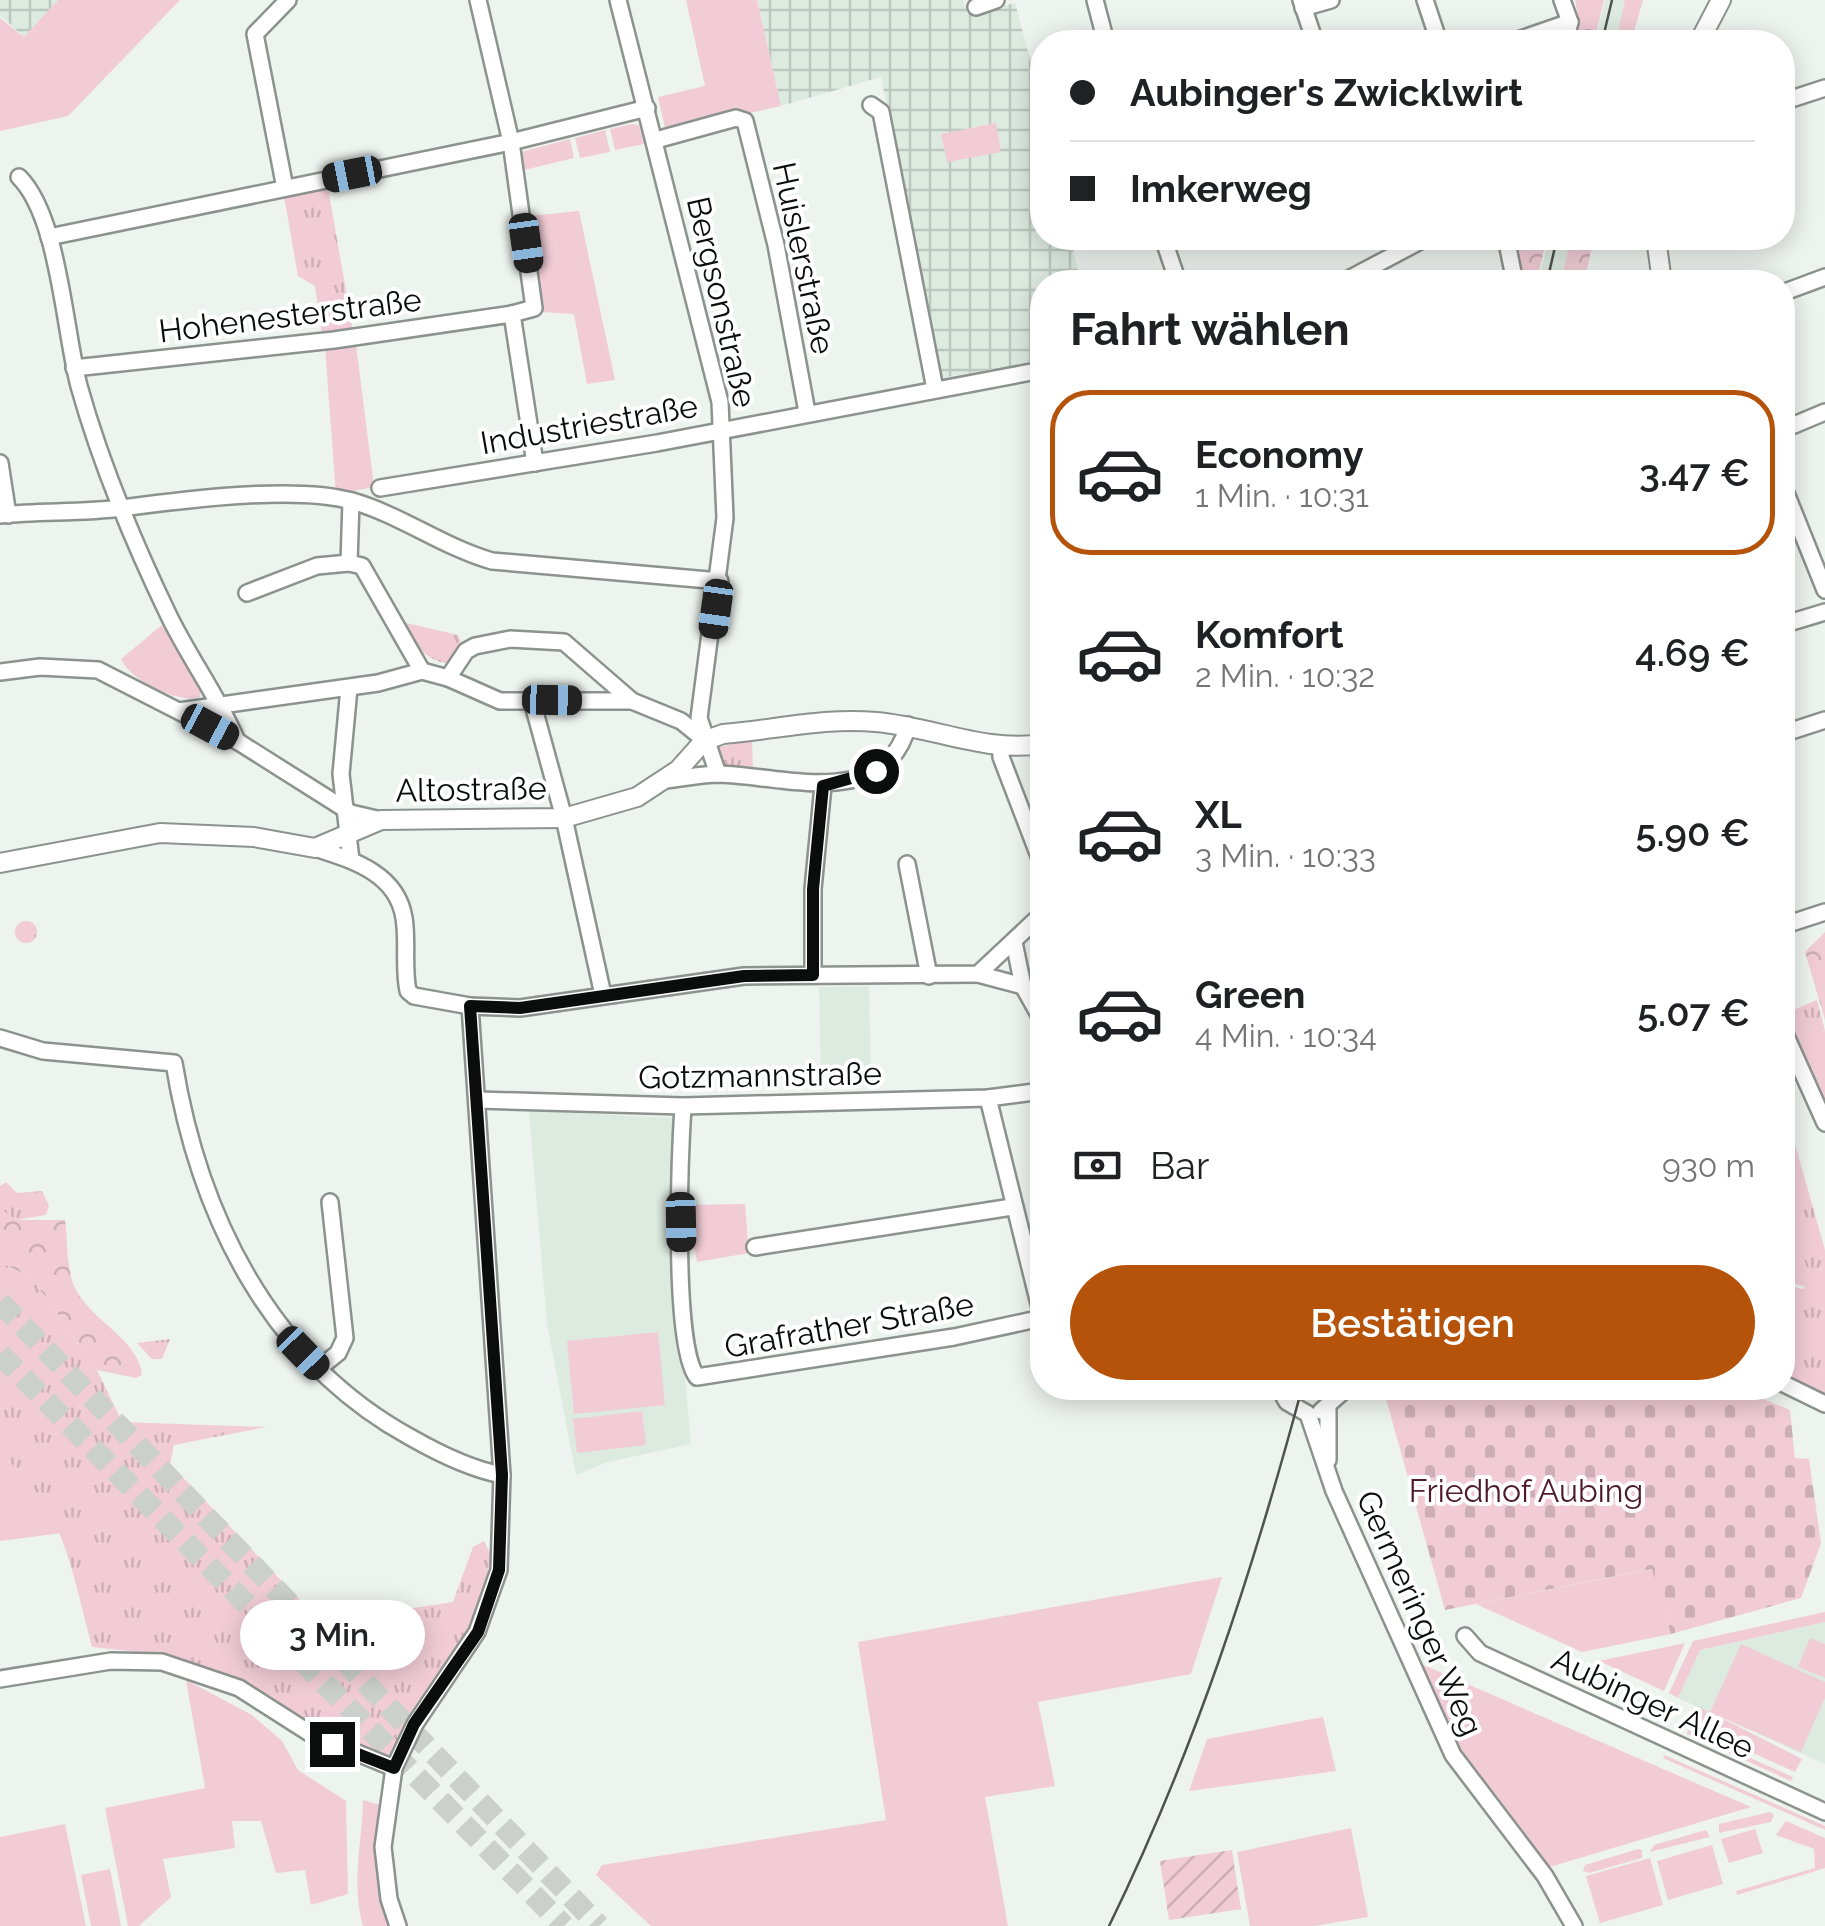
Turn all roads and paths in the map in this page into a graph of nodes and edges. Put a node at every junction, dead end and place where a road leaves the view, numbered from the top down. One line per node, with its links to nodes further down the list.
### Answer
1 (288, 0): 26 (street)
2 (478, 0): 24 (street)
3 (618, 0): 22 (street, Bergsonstraße)
4 (996, 0): 11 (street)
5 (1095, 0): 13 (street)
6 (1331, 0): 10 (street)
7 (1424, 0): 15 (street)
8 (1562, 0): 12 (street)
9 (1721, 0): 18 (main road)
10 (1302, 4): 14 (street)
11 (976, 6)
12 (1570, 22): 16 (street); 17 (street)
13 (1103, 30)
14 (1310, 30)
15 (1434, 30)
16 (1547, 30)
17 (1568, 30)
18 (1705, 30)
19 (1825, 88): 20 (street)
20 (1795, 98)
21 (871, 104): 35 (street)
22 (647, 108): 23 (street, Bergsonstraße); 24 (street)
23 (656, 140): 36 (street, Huislerstraße); 39 (street, Bergsonstraße)
24 (512, 142): 26 (street); 32 (street)
25 (19, 176): 27 (street)
26 (285, 188): 27 (street)
27 (49, 237): 33 (street)
28 (1403, 250): 29 (street)
29 (1366, 270)
30 (1825, 277): 31 (street)
31 (1795, 289)
32 (512, 314): 33 (street, Hohenesterstraße); 40 (street)
33 (74, 368): 44 (street)
34 (1030, 372): 35 (street, Industriestraße)
35 (935, 389): 36 (street, Industriestraße)
36 (807, 412): 39 (street, Industriestraße)
37 (1825, 412): 38 (street)
38 (1795, 425)
39 (723, 428): 40 (street, Industriestraße); 48 (street, Bergsonstraße)
40 (535, 462): 42 (street, Industriestraße)
41 (0, 463): 45 (street)
42 (380, 488)
43 (351, 501): 44 (street); 47 (street); 48 (street)
44 (121, 508): 45 (street); 59 (street)
45 (4, 515)
46 (1795, 515): 49 (street)
47 (349, 562): 50 (street); 53 (street)
48 (720, 581): 64 (street, Bergsonstraße)
49 (1825, 590)
50 (248, 593)
51 (1825, 612): 52 (street)
52 (1795, 622)
53 (422, 671): 55 (street); 56 (street)
54 (0, 672): 60 (street)
55 (448, 678): 57 (street); 58 (street)
56 (349, 688): 59 (street); 71 (street)
57 (532, 701): 58 (street); 72 (street)
58 (632, 701): 64 (street)
59 (221, 703): 60 (street); 65 (street)
60 (179, 711): 65 (street)
61 (1825, 720): 63 (street)
62 (908, 725): 64 (main road); 67 (main road); 70 (street)
63 (1795, 730)
64 (704, 741): 68 (street); 69 (main road, Altostraße)
65 (237, 742): 71 (street)
66 (1030, 745): 67 (main road)
67 (1002, 748): 74 (street)
68 (718, 774): 69 (street); 70 (street)
69 (666, 780): 72 (main road, Altostraße)
70 (823, 786): 85 (street)
71 (343, 807): 73 (street); 75 (street)
72 (564, 818): 73 (main road, Altostraße); 88 (street)
73 (381, 820): 75 (main road, Altostraße)
74 (1030, 833)
75 (348, 836): 76 (main road, Altostraße); 77 (street)
76 (314, 848): 77 (street); 78 (main road, Altostraße)
77 (351, 860): 90 (street)
78 (0, 863)
79 (906, 864): 86 (street)
80 (1825, 912): 81 (street)
81 (1795, 922)
82 (1030, 926): 83 (street)
83 (1014, 942): 84 (street); 87 (street)
84 (978, 974): 86 (street); 87 (street)
85 (813, 975): 86 (street); 88 (street)
86 (929, 976)
87 (1022, 986): 89 (street)
88 (603, 994): 90 (street)
89 (1030, 1000)
90 (470, 1006): 95 (street)
91 (0, 1038): 103 (street)
92 (1795, 1056): 97 (street)
93 (1030, 1093): 94 (street, Gotzmannstraße)
94 (988, 1098): 96 (street, Gotzmannstraße); 99 (street)
95 (478, 1100): 96 (street, Gotzmannstraße); 111 (street)
96 (682, 1106): 102 (street, Grafrather Straße)
97 (1825, 1124)
98 (330, 1202): 103 (street)
99 (1012, 1207): 100 (street); 101 (street)
100 (755, 1247)
101 (1030, 1273)
102 (1030, 1320)
103 (318, 1369): 111 (street)
104 (1795, 1389): 107 (street)
105 (1286, 1400): 109 (street, Germeringer Weg)
106 (1336, 1400): 108 (street)
107 (1825, 1404)
108 (1328, 1409): 109 (street); 110 (street, Germeringer Weg)
109 (1308, 1414): 110 (street, Germeringer Weg)
110 (1328, 1466): 117 (street, Germeringer Weg)
111 (502, 1475): 114 (street)
112 (1464, 1636): 115 (street, Aubinger Allee)
113 (0, 1679): 114 (street)
114 (394, 1768): 116 (street)
115 (1825, 1812)
116 (398, 1926)
117 (1574, 1926)

